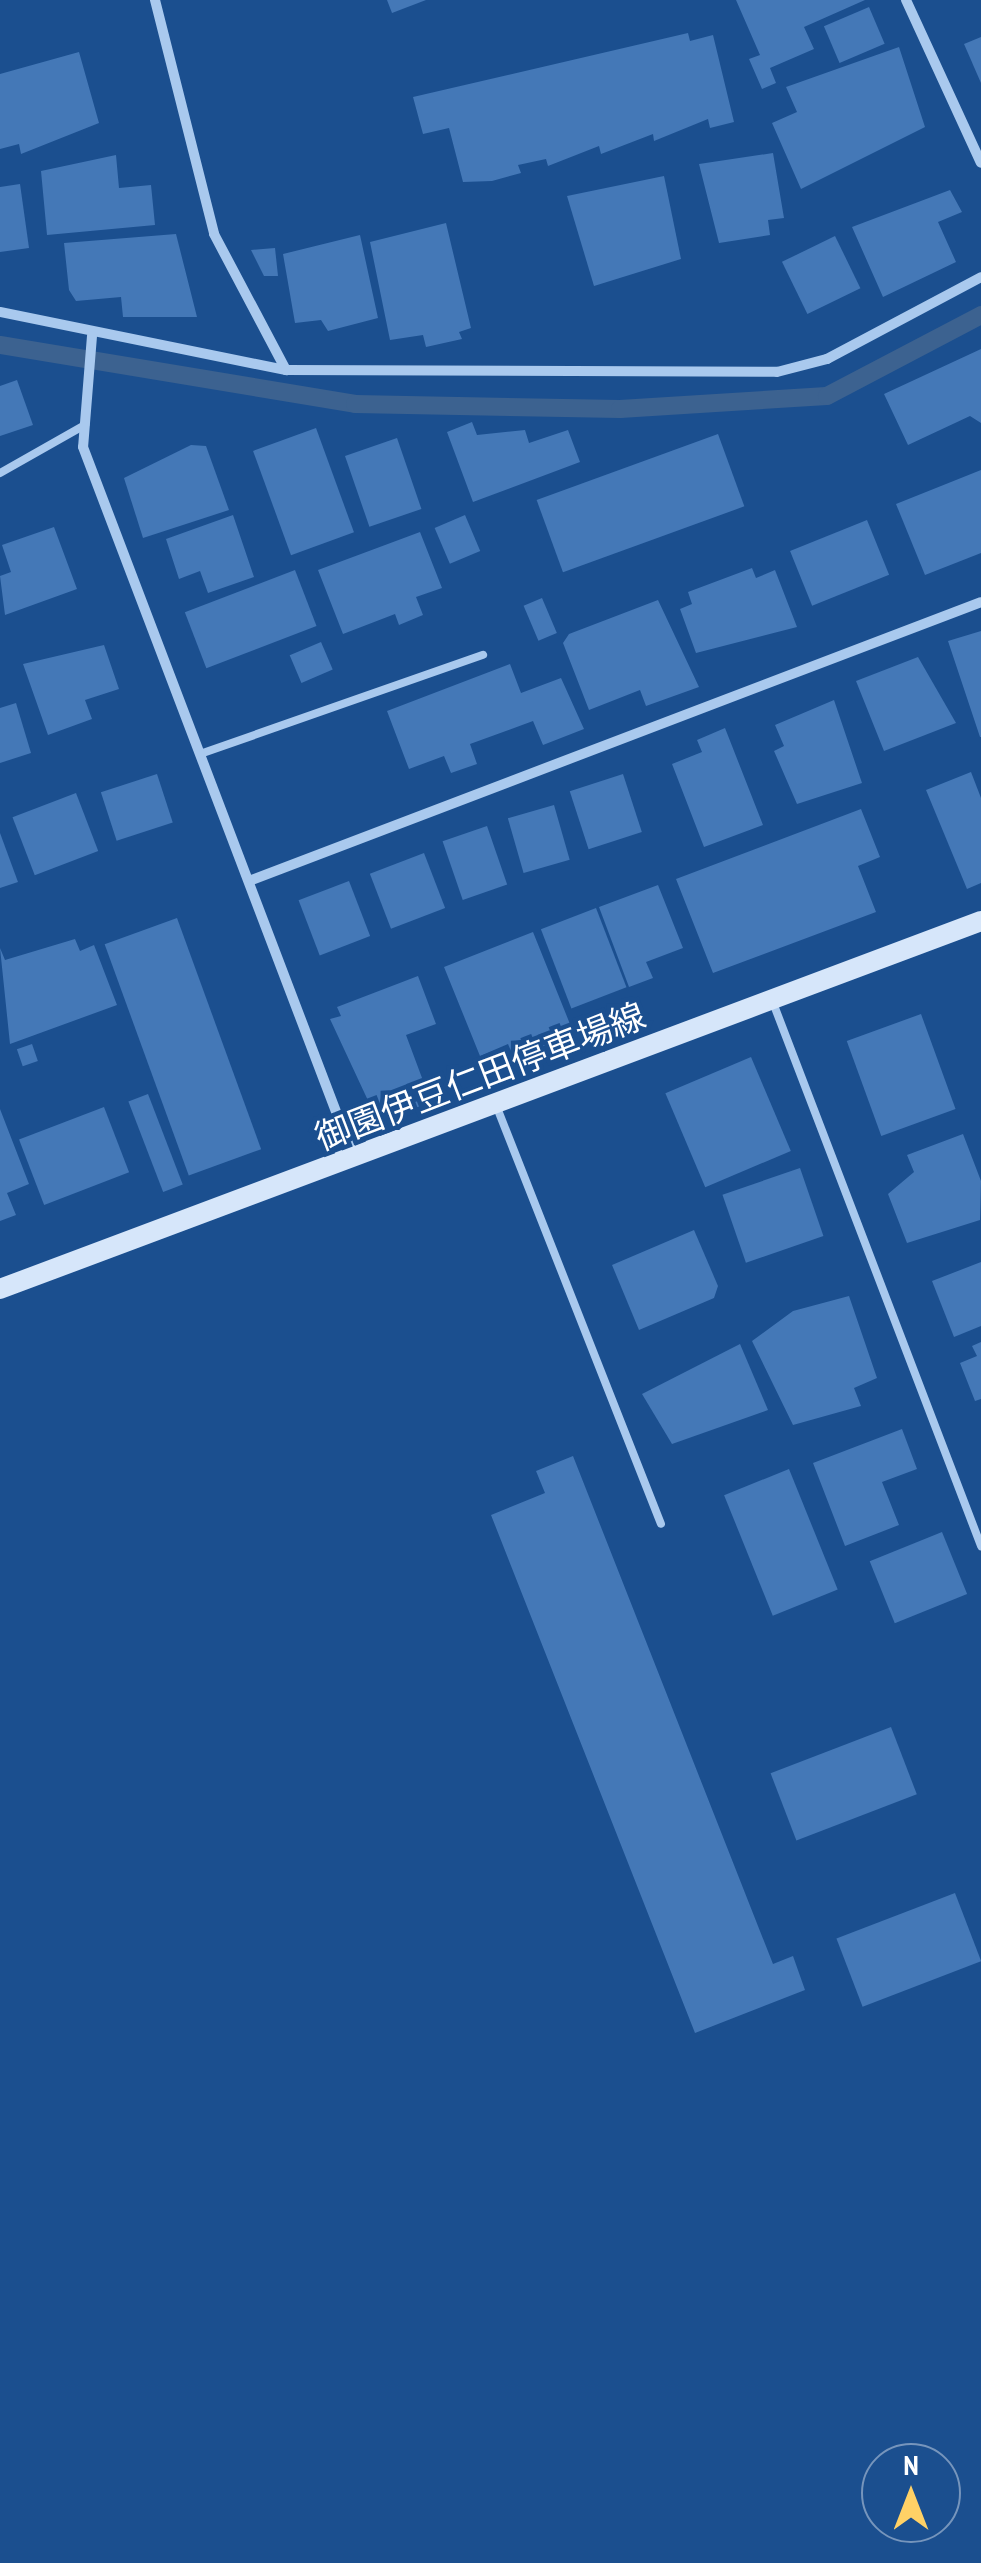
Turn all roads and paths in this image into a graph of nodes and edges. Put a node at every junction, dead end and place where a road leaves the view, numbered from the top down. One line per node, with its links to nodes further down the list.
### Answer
1 (154, 0): 8 (street)
2 (906, 0): 3 (street)
3 (976, 137): 4 (street)
4 (981, 164)
5 (981, 277): 8 (street)
6 (0, 312): 7 (street)
7 (92, 336): 8 (street); 9 (street)
8 (286, 370)
9 (85, 425): 10 (lane); 13 (street)
10 (0, 474)
11 (981, 602): 14 (street)
12 (484, 655): 13 (lane)
13 (200, 754): 14 (street)
14 (249, 881): 18 (street)
15 (981, 921): 16 (main road, 御園伊豆仁田停車場線)
16 (772, 1000): 17 (main road, 御園伊豆仁田停車場線); 21 (lane)
17 (496, 1105): 18 (main road, 御園伊豆仁田停車場線); 20 (lane)
18 (354, 1159): 19 (main road, 御園伊豆仁田停車場線)
19 (0, 1289)
20 (661, 1524)
21 (981, 1546)

